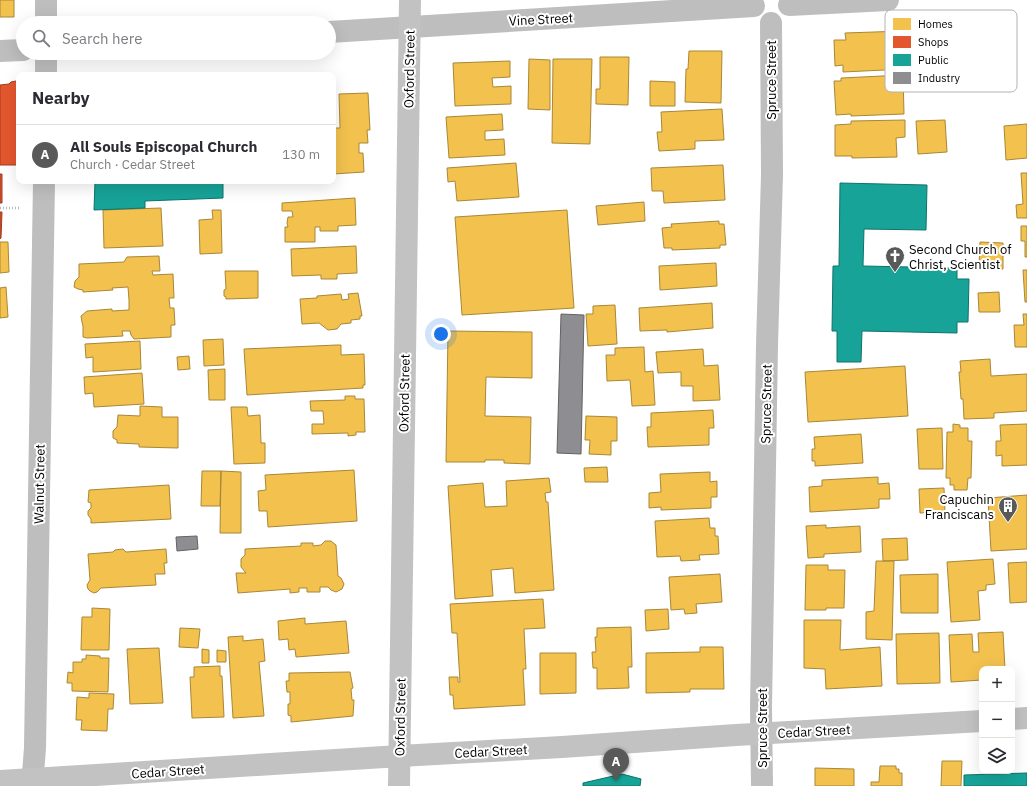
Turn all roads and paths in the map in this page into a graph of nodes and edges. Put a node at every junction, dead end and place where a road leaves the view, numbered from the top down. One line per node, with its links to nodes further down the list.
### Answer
1 (46, 0): 6 (street)
2 (410, 0): 8 (street, Oxford Street)
3 (888, 0): 5 (street)
4 (754, 3): 7 (street); 8 (street, Vine Street)
5 (788, 3): 7 (street)
6 (46, 16)
7 (771, 23): 18 (street, Spruce Street)
8 (409, 26): 9 (street, Vine Street); 19 (street, Oxford Street)
9 (336, 31)
10 (16, 50): 11 (street)
11 (0, 51)
12 (46, 60): 13 (street)
13 (46, 72)
14 (44, 184): 21 (street, Walnut Street)
15 (1027, 718): 16 (street)
16 (1015, 719)
17 (979, 721): 18 (street, Cedar Street)
18 (762, 734): 19 (street, Cedar Street); 23 (street, Spruce Street)
19 (400, 756): 21 (street, Cedar Street); 22 (street, Oxford Street)
20 (0, 781): 21 (street, Cedar Street)
21 (32, 783)
22 (399, 786)
23 (762, 786)

